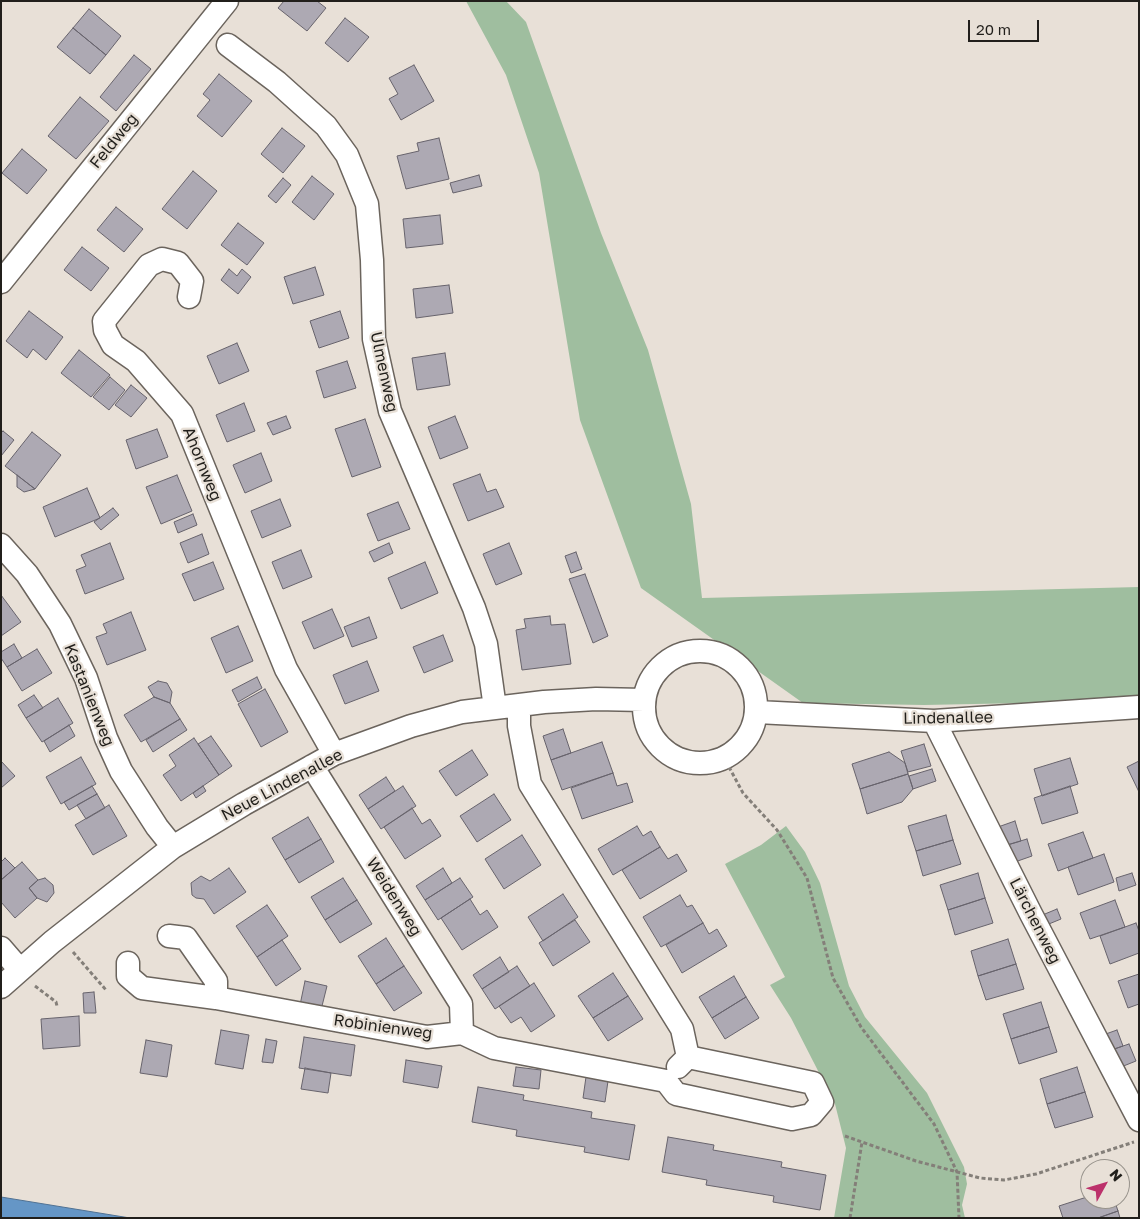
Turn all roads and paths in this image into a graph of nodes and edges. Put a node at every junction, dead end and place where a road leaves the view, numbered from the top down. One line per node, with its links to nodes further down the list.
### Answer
1 (227, 1): 3 (street, Feldweg)
2 (228, 45): 9 (street, Ulmenweg)
3 (1, 282)
4 (189, 297): 12 (street, Ahornweg)
5 (1, 545): 15 (street, Kastanienweg)
6 (644, 700): 7 (street, Neue Lindenallee); 10 (street); 10 (street)
7 (519, 705): 9 (street, Neue Lindenallee); 27 (street)
8 (1139, 707): 11 (street, Lindenallee)
9 (496, 708): 12 (street, Neue Lindenallee)
10 (757, 712): 11 (street, Lindenallee)
11 (934, 721): 29 (street, Lärchenweg)
12 (334, 754): 13 (street, Neue Lindenallee)
13 (312, 766): 15 (street, Neue Lindenallee); 26 (street, Weidenweg)
14 (729, 767): 33 (path)
15 (173, 847): 20 (street, Neue Lindenallee)
16 (170, 936): 24 (street)
17 (1, 948): 20 (street)
18 (71, 950): 23 (path)
19 (128, 963): 24 (street, Robinienweg)
20 (20, 970): 21 (street, Neue Lindenallee)
21 (1, 987)
22 (38, 989): 25 (path)
23 (106, 990)
24 (216, 998): 26 (street, Robinienweg)
25 (57, 1006)
26 (462, 1033): 28 (street)
27 (688, 1057): 28 (street); 28 (street)
28 (666, 1081)
29 (1139, 1120)
30 (845, 1136): 32 (path)
31 (1139, 1140): 33 (path)
32 (862, 1142): 33 (path); 34 (path)
33 (957, 1172): 35 (path)
34 (850, 1218)
35 (958, 1218)

